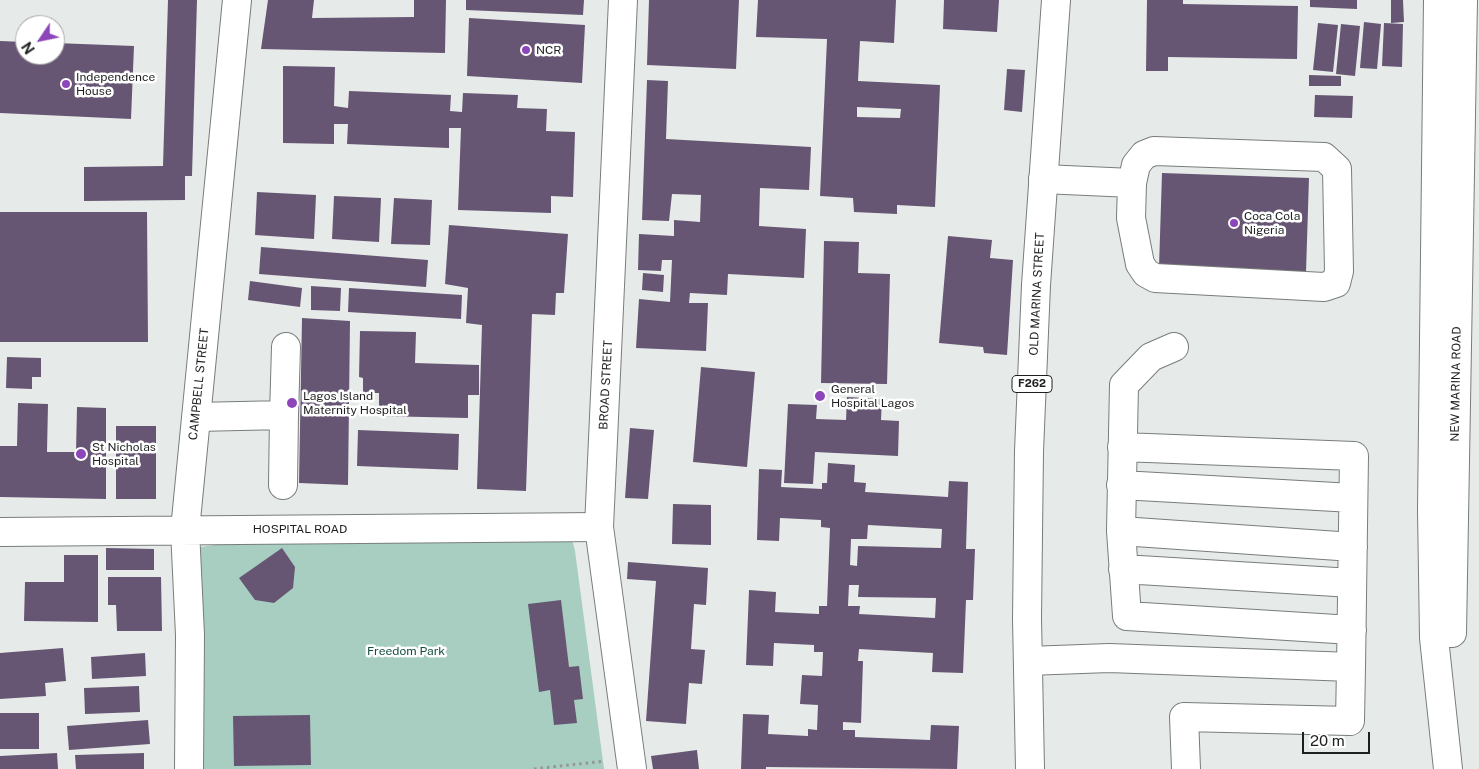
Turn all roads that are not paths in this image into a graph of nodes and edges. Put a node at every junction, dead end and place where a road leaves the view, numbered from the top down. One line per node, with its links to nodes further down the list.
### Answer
1 (237, 0): 11 (main road, CAMPBELL STREET)
2 (623, 0): 16 (main road, BROAD STREET)
3 (1056, 0): 6 (main road, OLD MARINA STREET / F262)
4 (1438, 0): 30 (main road)
5 (1463, 0): 30 (main road, NEW MARINA ROAD)
6 (1044, 179): 7 (main road); 24 (main road, OLD MARINA STREET / F262)
7 (1132, 183): 7 (main road)
8 (286, 347): 10 (main road)
9 (1174, 348): 12 (main road)
10 (284, 415): 11 (main road); 13 (main road)
11 (196, 417): 17 (main road, CAMPBELL STREET)
12 (1122, 447): 14 (main road); 15 (main road)
13 (283, 485)
14 (1122, 485): 15 (main road); 18 (main road)
15 (1353, 498): 20 (main road)
16 (599, 528): 17 (main road, HOSPITAL ROAD); 26 (main road, BROAD STREET)
17 (185, 530): 19 (main road, HOSPITAL ROAD); 27 (main road, CAMPBELL STREET)
18 (1120, 531): 20 (main road); 21 (main road)
19 (0, 532)
20 (1353, 547): 22 (main road)
21 (1124, 569): 22 (main road); 23 (main road)
22 (1352, 583): 23 (main road)
23 (1352, 630): 25 (main road)
24 (1028, 661): 25 (main road); 28 (main road, OLD MARINA STREET / F262)
25 (1351, 667): 29 (main road)
26 (632, 763)
27 (189, 769)
28 (1030, 769)
29 (1186, 769)
30 (1449, 769)

